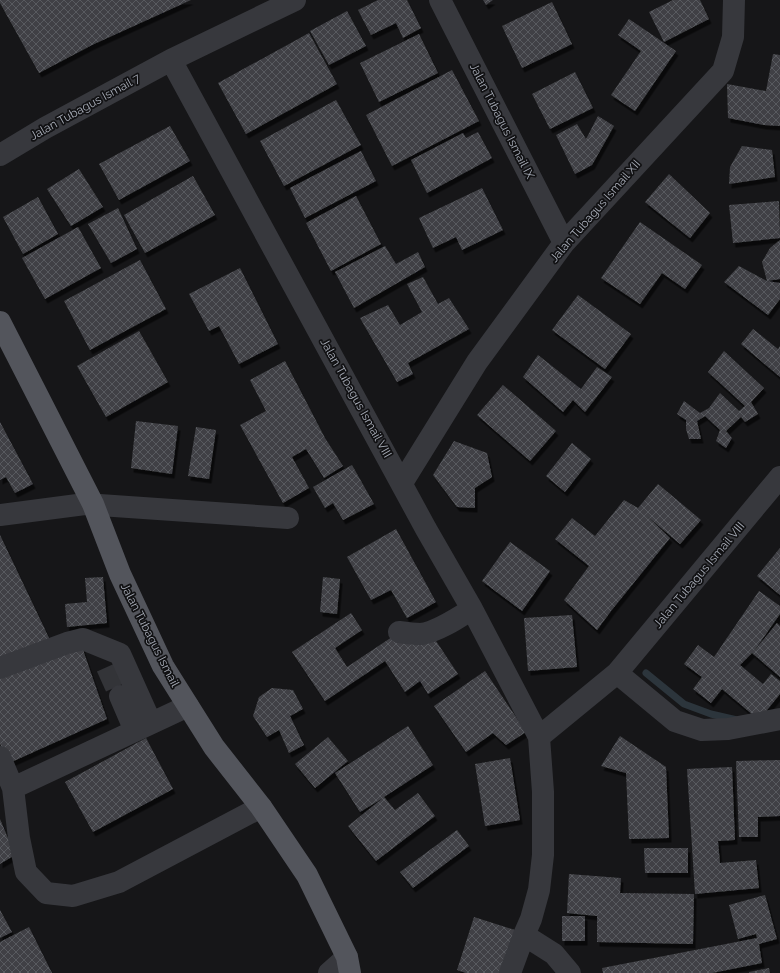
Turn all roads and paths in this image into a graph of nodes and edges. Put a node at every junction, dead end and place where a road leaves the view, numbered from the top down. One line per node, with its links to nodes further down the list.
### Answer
1 (295, 0): 4 (street, Jalan Tubagus Ismail 7)
2 (440, 0): 6 (street, Jalan Tubagus Ismail IX)
3 (734, 0): 6 (street, Jalan Tubagus Ismail XII)
4 (171, 60): 5 (street, Jalan Tubagus Ismail 7); 9 (street, Jalan Tubagus Ismail VIII)
5 (0, 155)
6 (564, 243): 9 (street, Jalan Tubagus Ismail XII)
7 (0, 322): 10 (main road, Jalan Tubagus Ismail)
8 (780, 477): 18 (street, Jalan Tubagus Ismail VIII)
9 (402, 483): 13 (street, Jalan Tubagus Ismail VIII)
10 (93, 504): 11 (street); 12 (street); 20 (main road, Jalan Tubagus Ismail)
11 (0, 515)
12 (288, 518)
13 (472, 609): 14 (street); 23 (street, Jalan Tubagus Ismail VIII)
14 (399, 632)
15 (95, 644): 16 (street); 17 (street); 22 (street)
16 (107, 667)
17 (0, 668)
18 (617, 673): 21 (street); 23 (street, Jalan Tubagus Ismail VIII)
19 (120, 696): 22 (street)
20 (188, 706): 22 (street); 26 (main road, Jalan Tubagus Ismail)
21 (780, 719)
22 (143, 727): 25 (street)
23 (539, 737): 27 (street, Jalan Tubagus Ismail VIII)
24 (0, 757): 25 (street)
25 (13, 788): 26 (street)
26 (261, 807): 28 (main road, Jalan Tubagus Ismail)
27 (524, 935): 30 (street, Jalan Tubagus Ismail VIII); 31 (street)
28 (349, 965): 29 (street)
29 (329, 973)
30 (510, 973)
31 (570, 973)

